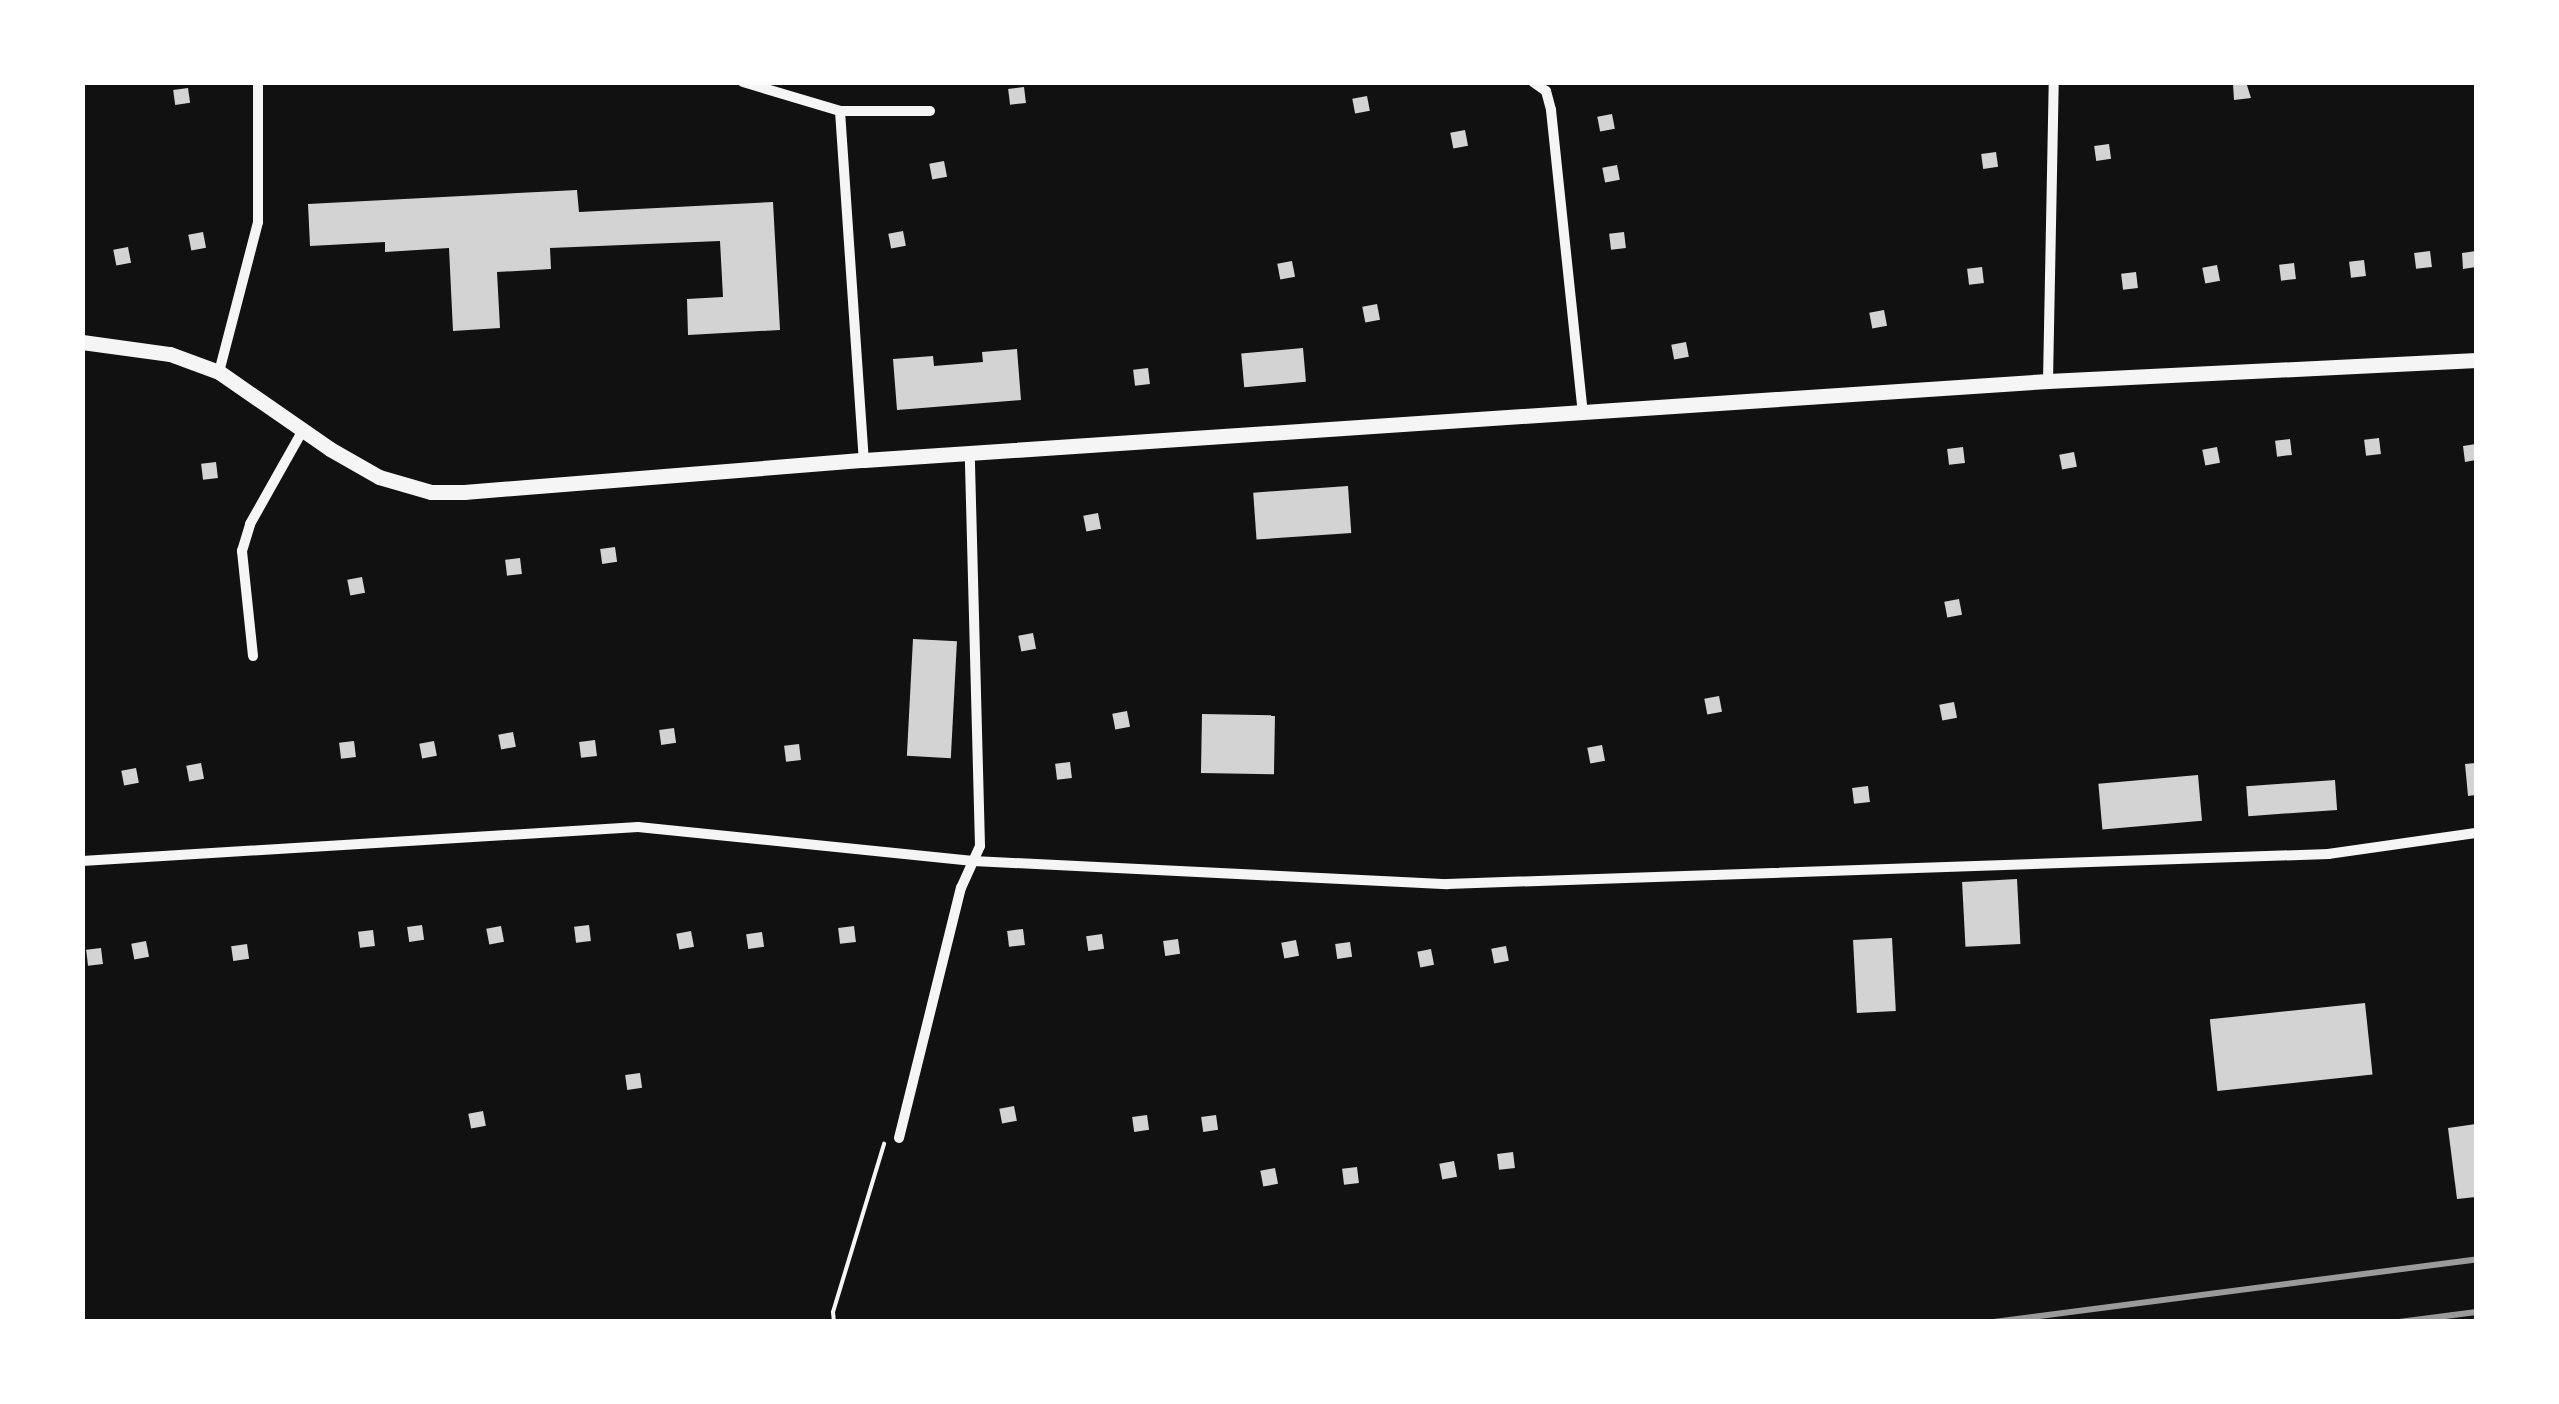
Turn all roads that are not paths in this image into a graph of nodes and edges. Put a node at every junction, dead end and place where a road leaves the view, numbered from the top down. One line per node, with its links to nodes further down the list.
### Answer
1 (258, 82): 9 (street)
2 (744, 82): 5 (street)
3 (1533, 82): 11 (street)
4 (2054, 82): 10 (street)
5 (840, 111): 6 (street); 14 (street)
6 (930, 111)
7 (82, 342): 9 (main road)
8 (2476, 360): 10 (main road)
9 (220, 372): 12 (main road)
10 (2048, 381): 11 (main road)
11 (1583, 412): 13 (main road)
12 (303, 430): 14 (main road); 15 (street)
13 (970, 452): 14 (main road); 18 (street)
14 (864, 460)
15 (253, 656)
16 (2476, 833): 18 (street)
17 (82, 860): 18 (street)
18 (973, 861): 19 (street)
19 (900, 1133)

